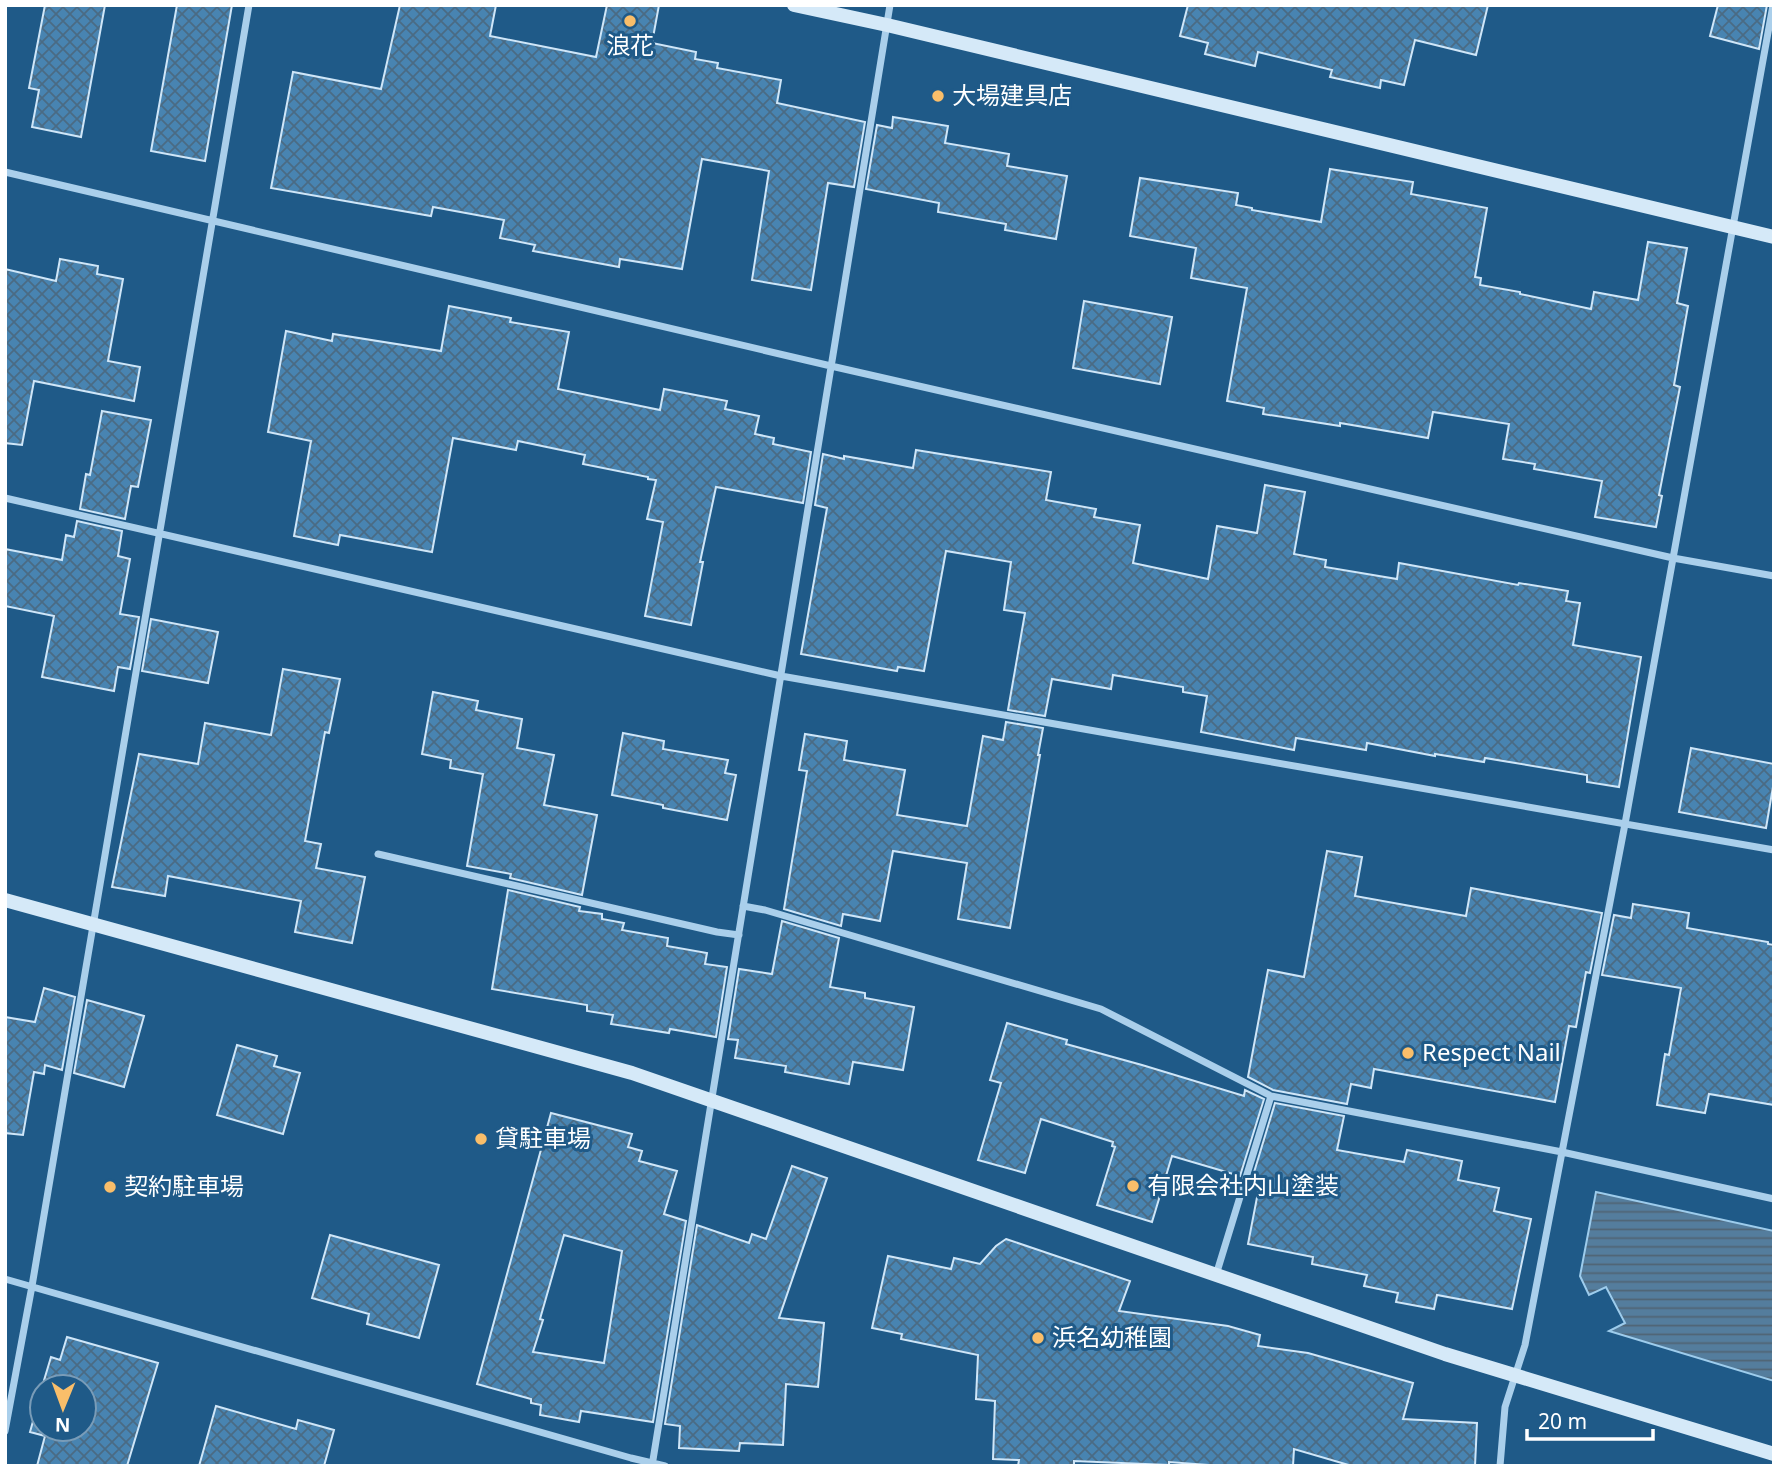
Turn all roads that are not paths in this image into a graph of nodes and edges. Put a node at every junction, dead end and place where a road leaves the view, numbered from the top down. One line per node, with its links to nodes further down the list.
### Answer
1 (249, 5): 7 (street)
2 (794, 5): 5 (street)
3 (890, 5): 5 (street)
4 (1773, 5): 8 (street)
5 (887, 25): 8 (street); 10 (street)
6 (5, 172): 7 (street)
7 (213, 220): 10 (street); 12 (street)
8 (1733, 227): 9 (street); 13 (street)
9 (1774, 237)
10 (831, 366): 13 (street); 15 (street)
11 (5, 498): 12 (street)
12 (159, 533): 15 (street); 21 (street)
13 (1674, 558): 14 (street); 16 (street)
14 (1774, 576)
15 (781, 676): 16 (street); 20 (street)
16 (1625, 824): 17 (street); 25 (street)
17 (1774, 850)
18 (378, 854): 22 (street)
19 (5, 900): 21 (street)
20 (743, 906): 22 (street); 23 (street)
21 (93, 925): 24 (street); 29 (street)
22 (738, 935): 24 (street)
23 (1270, 1096): 25 (street); 27 (street)
24 (711, 1101): 27 (street); 33 (street)
25 (1562, 1152): 26 (street); 30 (street)
26 (1774, 1199)
27 (1216, 1275): 30 (street)
28 (5, 1279): 29 (street)
29 (32, 1286): 31 (street); 33 (street)
30 (1515, 1375): 32 (street); 35 (street)
31 (5, 1431)
32 (1774, 1454)
33 (652, 1464): 34 (street)
34 (665, 1466)
35 (1500, 1466)

